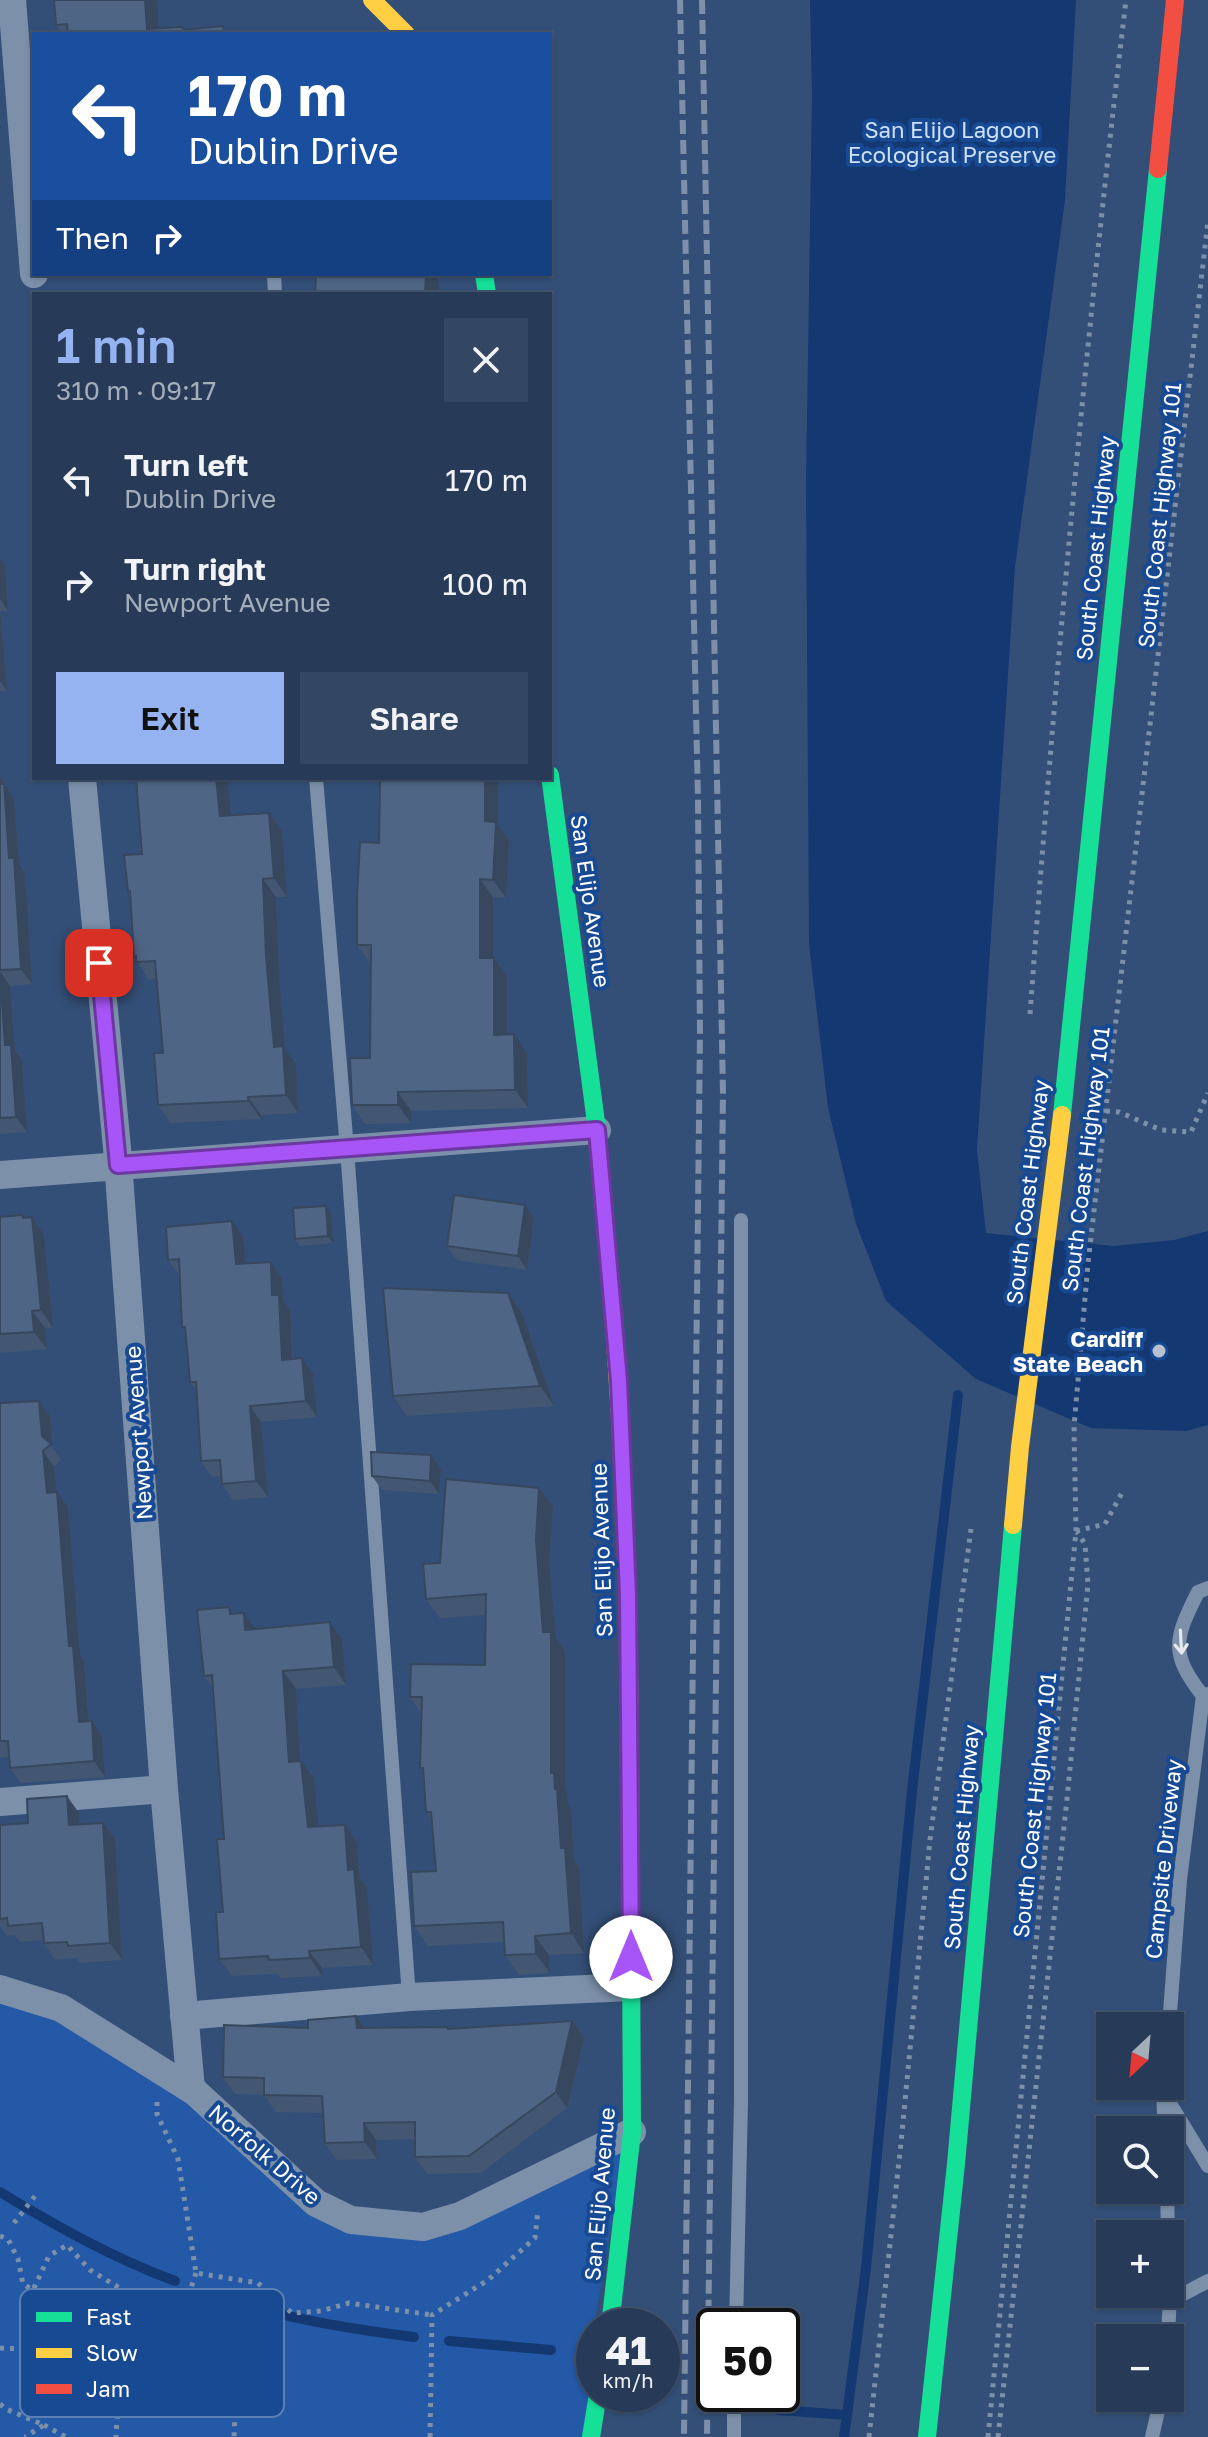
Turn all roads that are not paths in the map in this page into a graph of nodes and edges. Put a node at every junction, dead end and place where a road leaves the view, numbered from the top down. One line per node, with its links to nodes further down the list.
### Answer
1 (12, 0): 5 (street)
2 (372, 0): 4 (main road)
3 (1175, 0): 37 (main road, South Coast Highway)
4 (404, 32)
5 (20, 194): 6 (street)
6 (32, 263)
7 (82, 780): 12 (street, Newport Avenue)
8 (316, 780): 11 (lane)
9 (551, 780): 10 (main road, San Elijo Avenue)
10 (597, 1130): 11 (street); 19 (main road, San Elijo Avenue)
11 (347, 1149): 12 (street); 21 (lane)
12 (118, 1165): 13 (street); 17 (street, Newport Avenue)
13 (0, 1175)
14 (741, 1220): 31 (lane)
15 (1208, 1588): 16 (lane, one-way to 16)
16 (1205, 1695): 22 (lane, Campsite Driveway)
17 (164, 1789): 18 (street); 23 (street, Newport Avenue)
18 (0, 1802)
19 (631, 1987): 21 (street); 26 (main road, San Elijo Avenue)
20 (0, 1989): 24 (street, Norfolk Drive)
21 (409, 1997): 23 (street)
22 (1170, 2012)
23 (184, 2016): 24 (street, Newport Avenue)
24 (179, 2082): 26 (street, Norfolk Drive)
25 (1170, 2100): 27 (lane)
26 (632, 2132): 30 (main road, San Elijo Avenue)
27 (1208, 2166)
28 (1208, 2281): 29 (lane)
29 (1184, 2292)
30 (612, 2308)
31 (736, 2308)
32 (595, 2412): 35 (main road)
33 (734, 2412): 36 (lane)
34 (1158, 2412): 38 (lane)
35 (591, 2437)
36 (734, 2437)
37 (927, 2437)
38 (1152, 2437)

